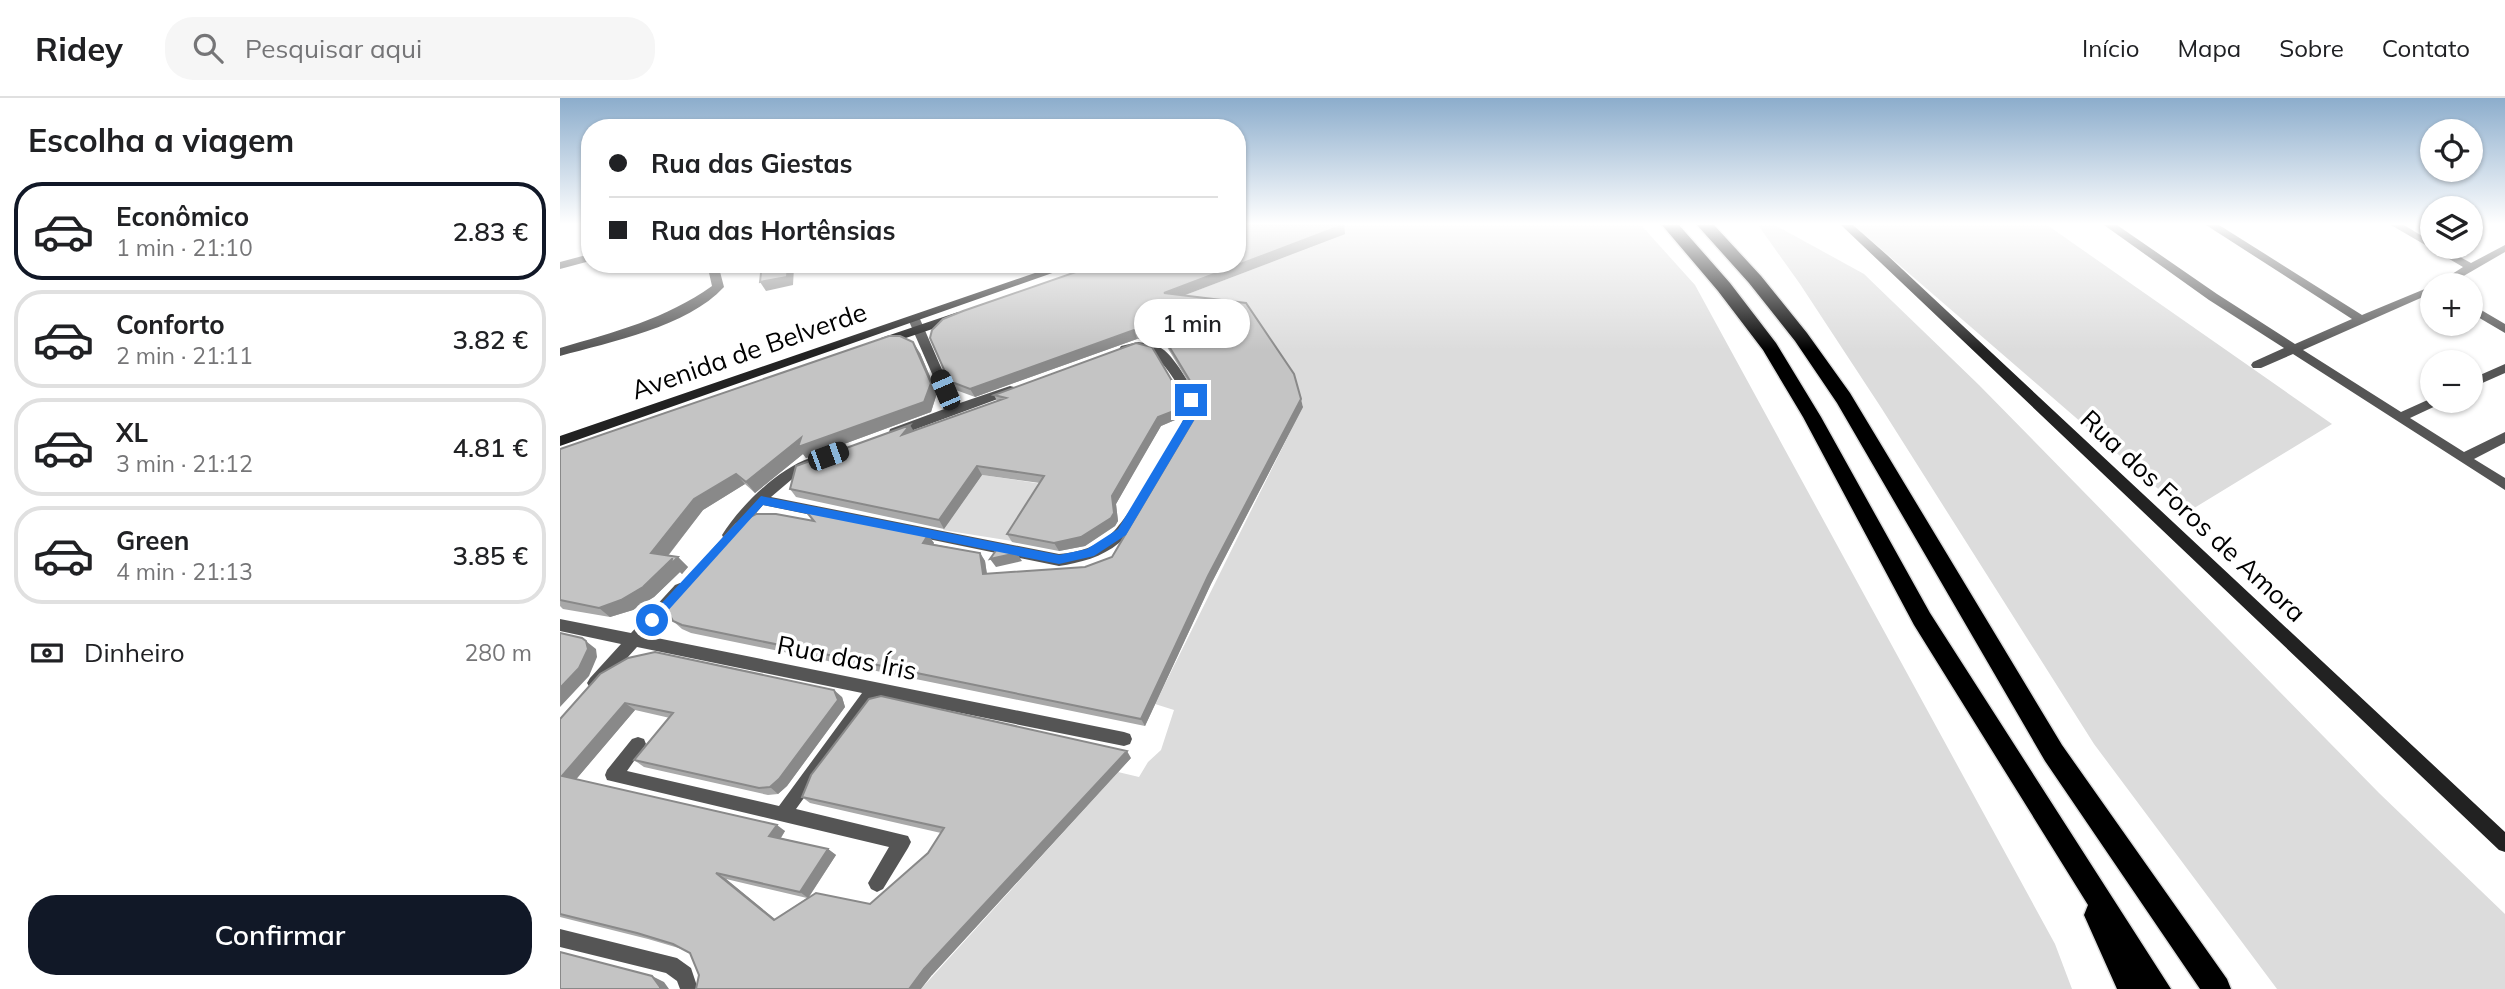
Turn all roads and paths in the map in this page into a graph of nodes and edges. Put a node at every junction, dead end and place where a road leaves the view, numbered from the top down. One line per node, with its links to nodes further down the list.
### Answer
1 (1706, 267): 41 (highway)
2 (1742, 267): 49 (highway)
3 (1894, 267): 43 (main road, Rua dos Foros de Amora)
4 (2168, 267): 15 (street)
5 (2277, 267): 12 (street)
6 (2473, 268): 9 (street)
7 (714, 273): 16 (street)
8 (1065, 273): 13 (main road, Avenida de Belverde)
9 (2463, 273)
10 (2420, 294): 12 (street)
11 (2483, 315): 14 (street)
12 (2362, 320): 15 (street)
13 (916, 324): 23 (main road, Avenida de Belverde); 24 (street); 28 (main road, Avenida de Belverde)
14 (2505, 329)
15 (2296, 348): 18 (street); 25 (street)
16 (560, 352)
17 (1105, 356): 32 (street)
18 (2257, 365)
19 (2505, 368): 20 (street)
20 (2483, 378)
21 (1030, 383): 24 (street)
22 (2420, 408): 25 (street)
23 (690, 410)
24 (954, 411): 27 (street)
25 (2401, 417): 30 (street)
26 (2505, 437): 30 (street)
27 (878, 438)
28 (560, 441)
29 (828, 456): 32 (street)
30 (2464, 458): 31 (street)
31 (2505, 485)
32 (761, 500): 33 (street)
33 (716, 550)
34 (688, 580): 36 (street)
35 (560, 625): 36 (street, Rua das Íris)
36 (634, 640): 37 (street, Rua das Íris); 38 (street)
37 (874, 688): 39 (street, Rua das Íris); 42 (street)
38 (588, 691)
39 (1124, 739)
40 (638, 744): 42 (street)
41 (2020, 776): 47 (highway); 48 (highway)
42 (783, 814): 44 (street)
43 (2505, 844)
44 (877, 883)
45 (560, 938): 46 (street)
46 (689, 989)
47 (2131, 989)
48 (2157, 989)
49 (2217, 989)

